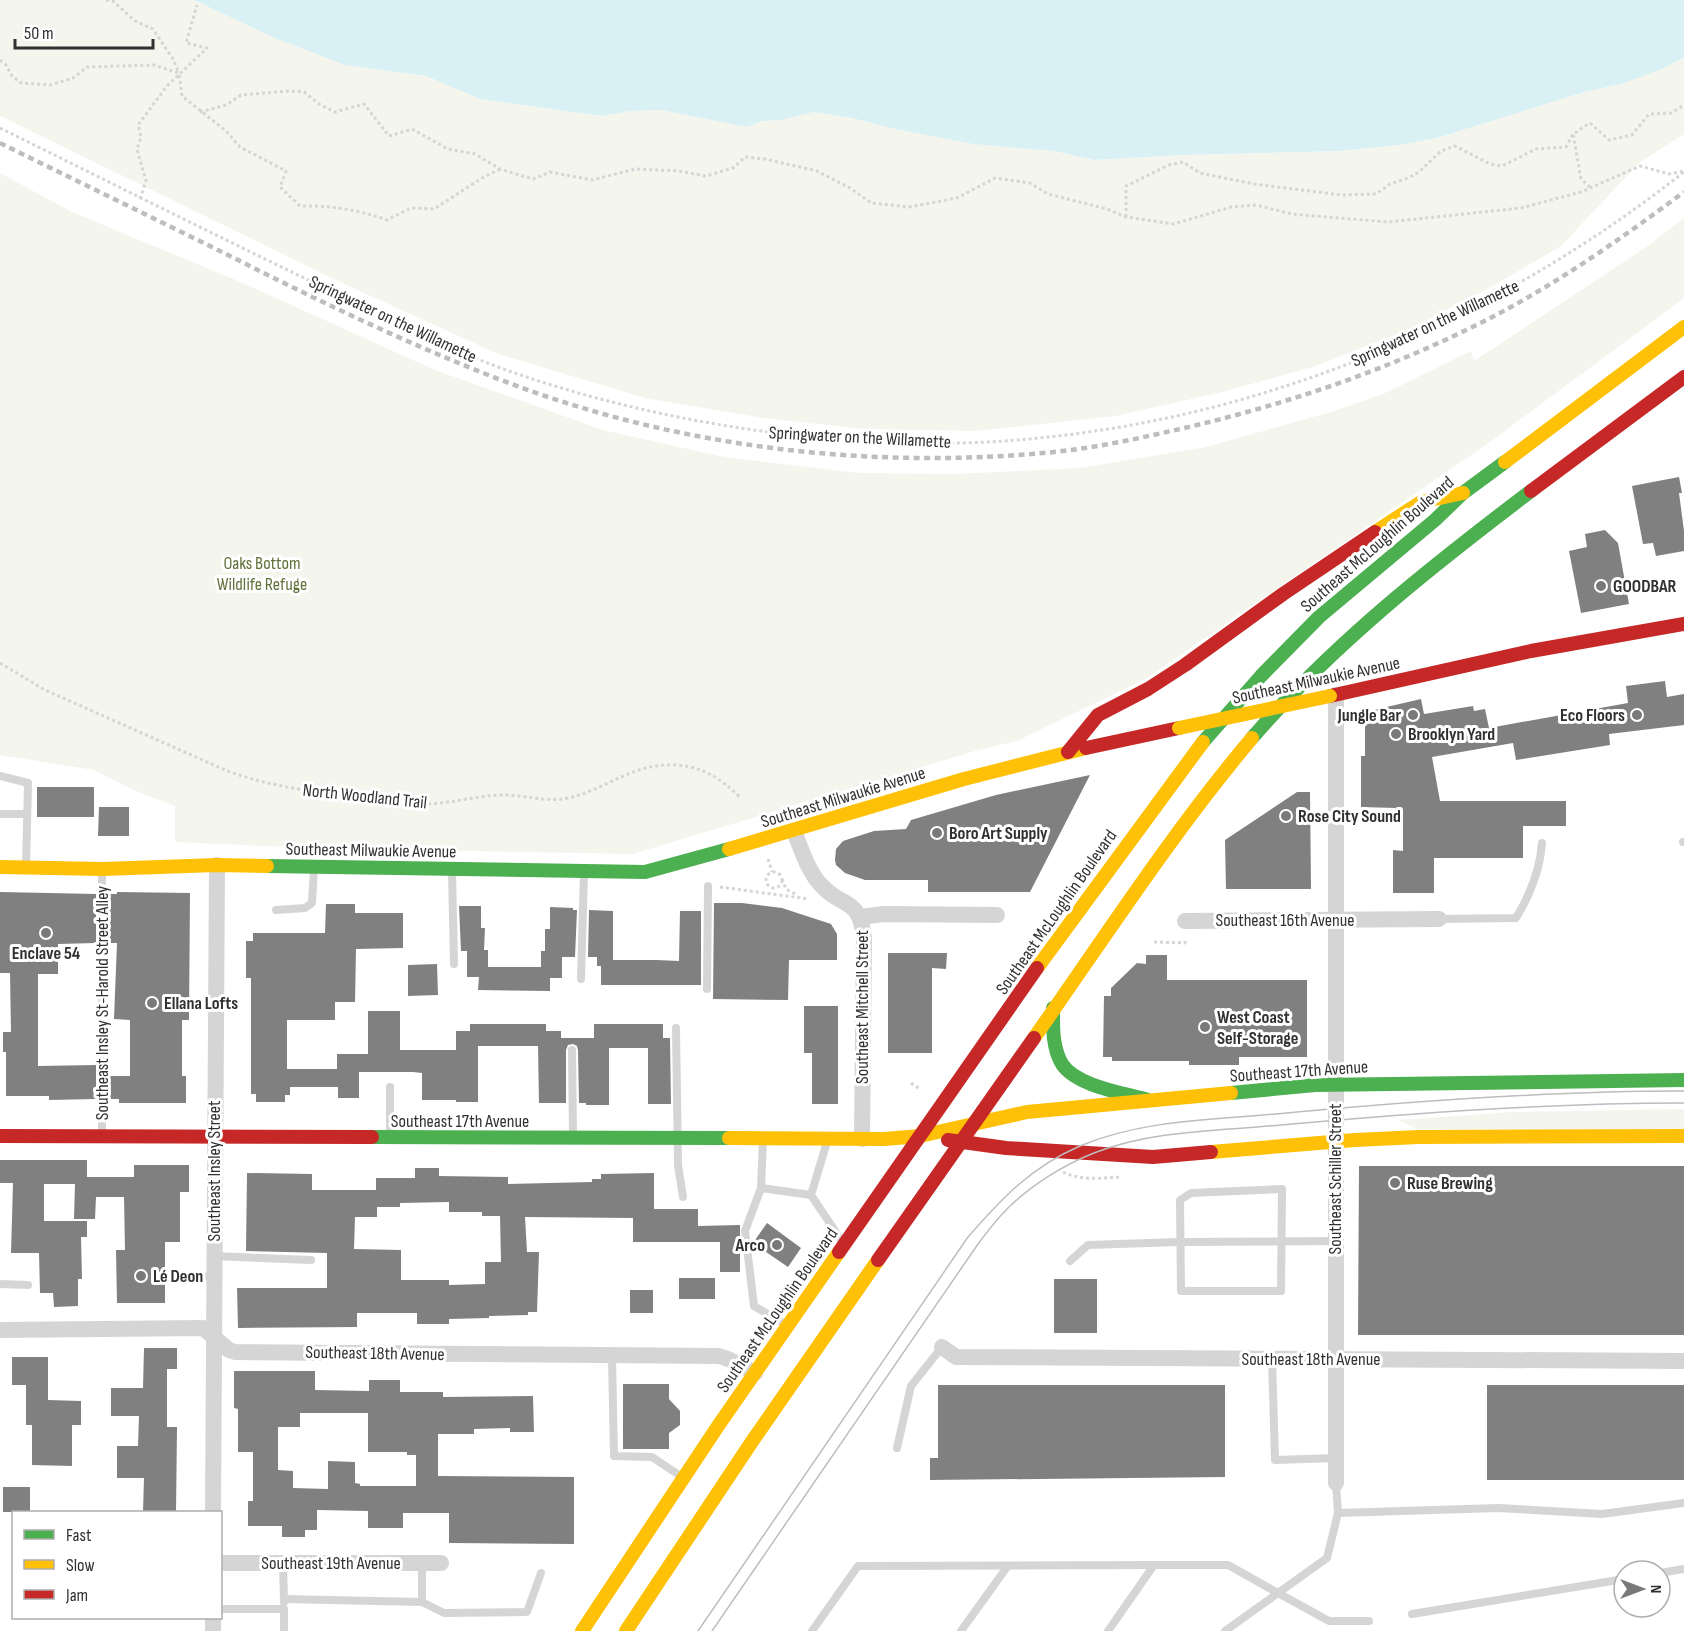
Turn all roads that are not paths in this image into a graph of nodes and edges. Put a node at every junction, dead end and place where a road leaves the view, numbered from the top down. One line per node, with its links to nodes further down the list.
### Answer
1 (1684, 327): 3 (main road, Southeast McLoughlin Boulevard)
2 (1684, 377): 29 (main road)
3 (1463, 493): 6 (main road); 38 (main road, Southeast McLoughlin Boulevard)
4 (1684, 624): 5 (main road, Southeast Milwaukie Avenue)
5 (1333, 696): 6 (main road, Southeast Milwaukie Avenue, bridge); 24 (street, Southeast Schiller Street)
6 (1068, 752): 10 (main road, Southeast Milwaukie Avenue)
7 (0, 776): 9 (lane)
8 (0, 814): 9 (lane)
9 (27, 814): 14 (lane)
10 (794, 831): 18 (main road, Southeast Milwaukie Avenue); 22 (street, Southeast Mitchell Street)
11 (1542, 843): 23 (lane)
12 (217, 865): 15 (main road, Southeast Milwaukie Avenue); 16 (main road, Southeast Milwaukie Avenue); 41 (street, Southeast Insley Street)
13 (0, 867): 14 (main road, Southeast Milwaukie Avenue)
14 (26, 867): 16 (main road, Southeast Milwaukie Avenue)
15 (314, 867): 17 (main road, Southeast Milwaukie Avenue); 20 (lane)
16 (102, 869): 40 (lane, Southeast Insley St-Harold Street Alley)
17 (452, 870): 18 (main road, Southeast Milwaukie Avenue); 26 (lane)
18 (584, 873): 27 (lane)
19 (708, 886): 28 (lane)
20 (276, 910)
21 (997, 915): 22 (street)
22 (860, 917): 47 (street, Southeast Mitchell Street)
23 (1438, 919): 24 (street, Southeast 16th Avenue)
24 (1336, 920): 25 (street, Southeast 16th Avenue); 33 (street, Southeast Schiller Street)
25 (1185, 921)
26 (454, 964)
27 (582, 979)
28 (707, 989)
29 (1053, 1008): 35 (main road); 36 (main road)
30 (676, 1028): 46 (lane)
31 (572, 1050): 45 (lane)
32 (1684, 1080): 33 (main road, Southeast 17th Avenue)
33 (1335, 1085): 35 (main road, Southeast 17th Avenue); 49 (street, Southeast Schiller Street)
34 (390, 1087): 42 (lane)
35 (1148, 1101): 36 (main road, Southeast 17th Avenue)
36 (972, 1125): 38 (main road, Southeast 17th Avenue); 48 (main road)
37 (0, 1136): 40 (main road, Southeast 17th Avenue)
38 (920, 1136): 47 (main road, Southeast 17th Avenue); 48 (main road, Southeast 17th Avenue); 56 (main road, Southeast McLoughlin Boulevard)
39 (1684, 1136): 49 (main road, Southeast 17th Avenue)
40 (102, 1137): 41 (main road, Southeast 17th Avenue)
41 (214, 1138): 42 (main road, Southeast 17th Avenue); 57 (street, Southeast Insley Street)
42 (390, 1138): 45 (main road, Southeast 17th Avenue)
43 (763, 1138): 44 (main road, Southeast 17th Avenue); 46 (main road, Southeast 17th Avenue); 50 (lane)
44 (828, 1138): 47 (main road, Southeast 17th Avenue); 51 (lane)
45 (573, 1139): 46 (main road, Southeast 17th Avenue)
46 (677, 1139): 52 (lane)
47 (862, 1139)
48 (960, 1142): 49 (main road, Southeast 17th Avenue); 96 (main road)
49 (1335, 1142): 53 (street, Southeast Schiller Street)
50 (761, 1188): 51 (lane); 64 (lane)
51 (811, 1196): 56 (lane)
52 (683, 1197)
53 (1335, 1241): 55 (lane); 70 (street, Southeast Schiller Street)
54 (1179, 1242): 55 (lane); 55 (lane); 55 (lane); 59 (lane)
55 (1282, 1242)
56 (844, 1245): 64 (main road, Southeast McLoughlin Boulevard)
57 (214, 1256): 58 (lane); 61 (street, Southeast Insley Street)
58 (311, 1260)
59 (1070, 1261)
60 (172, 1275): 61 (lane)
61 (214, 1276): 66 (street, Southeast Insley Street)
62 (0, 1284): 63 (lane)
63 (28, 1285)
64 (788, 1326): 72 (main road, Southeast McLoughlin Boulevard)
65 (0, 1330): 66 (street, Southeast 18th Avenue)
66 (214, 1336): 68 (street, Southeast 18th Avenue); 78 (street, Southeast Insley Street)
67 (942, 1347): 69 (street, Southeast 18th Avenue); 73 (lane)
68 (612, 1356): 72 (street, Southeast 18th Avenue); 75 (lane)
69 (1272, 1359): 70 (street, Southeast 18th Avenue); 74 (lane)
70 (1335, 1359): 71 (street, Southeast 18th Avenue); 74 (street, Southeast Schiller Street)
71 (1684, 1361)
72 (755, 1373): 75 (main road, Southeast McLoughlin Boulevard)
73 (897, 1448)
74 (1335, 1458): 76 (street, Southeast Schiller Street)
75 (683, 1478): 95 (main road, Southeast McLoughlin Boulevard)
76 (1335, 1483): 79 (lane)
77 (1684, 1503): 79 (lane)
78 (213, 1511)
79 (1338, 1513): 88 (lane)
80 (222, 1563): 81 (street, Southeast 19th Avenue)
81 (283, 1563): 82 (street, Southeast 19th Avenue); 90 (lane)
82 (422, 1563): 83 (street, Southeast 19th Avenue); 89 (lane)
83 (441, 1563)
84 (1154, 1565): 85 (lane); 88 (lane); 99 (lane)
85 (1007, 1567): 97 (lane); 98 (lane)
86 (541, 1573): 89 (lane)
87 (1612, 1581): 92 (lane)
88 (1278, 1593): 93 (lane); 100 (lane)
89 (422, 1602): 90 (lane)
90 (284, 1604): 91 (lane); 94 (lane)
91 (222, 1609)
92 (1412, 1614)
93 (1369, 1621)
94 (284, 1631)
95 (582, 1631)
96 (626, 1631)
97 (812, 1631)
98 (961, 1631)
99 (1108, 1631)
100 (1225, 1631)

